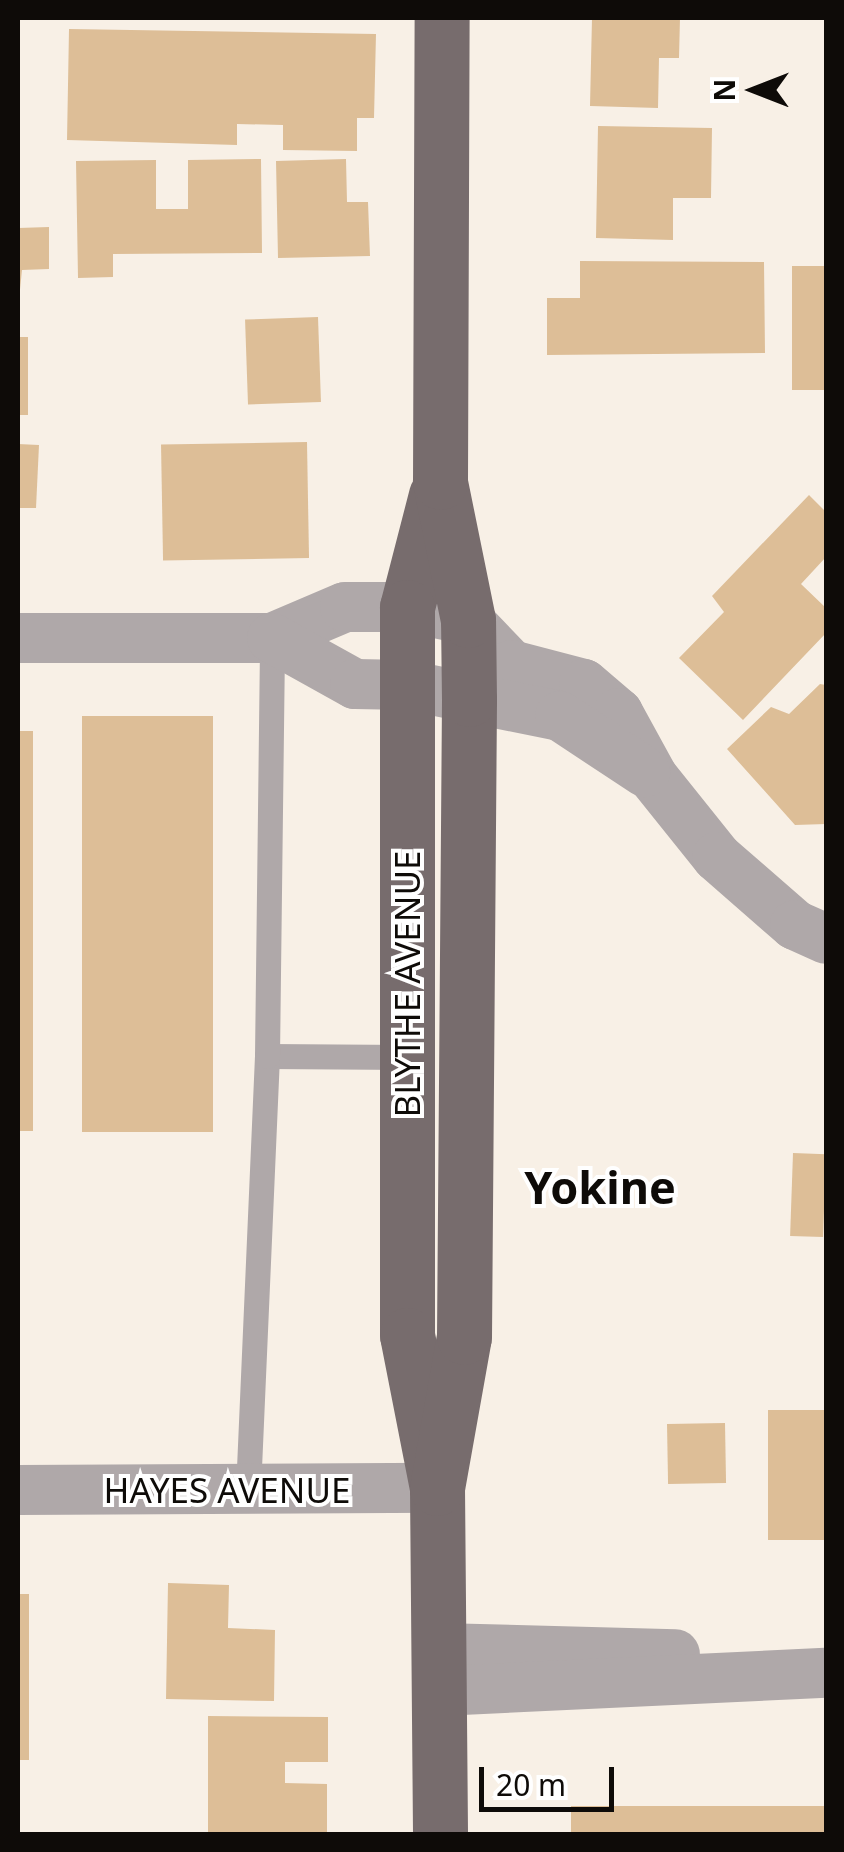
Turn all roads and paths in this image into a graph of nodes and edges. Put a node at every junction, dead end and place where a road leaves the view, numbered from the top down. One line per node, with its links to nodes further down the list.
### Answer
1 (442, 18): 2 (main road, BLYTHE AVENUE)
2 (440, 482): 3 (main road, BLYTHE AVENUE); 4 (main road, BLYTHE AVENUE)
3 (407, 608): 4 (street); 6 (street); 7 (main road, BLYTHE AVENUE)
4 (468, 620): 8 (main road, BLYTHE AVENUE); 9 (street)
5 (18, 638): 6 (street)
6 (272, 638): 7 (street); 11 (lane)
7 (407, 684): 8 (street); 12 (main road, BLYTHE AVENUE)
8 (469, 699): 9 (street); 13 (main road, BLYTHE AVENUE)
9 (653, 777): 10 (street)
10 (826, 939)
11 (267, 1056): 12 (lane); 15 (lane)
12 (406, 1058): 13 (main road, BLYTHE AVENUE)
13 (437, 1488): 15 (street, HAYES AVENUE); 16 (main road, BLYTHE AVENUE)
14 (18, 1490): 15 (street, HAYES AVENUE)
15 (248, 1491)
16 (439, 1670): 17 (street); 18 (main road, BLYTHE AVENUE)
17 (826, 1673)
18 (440, 1834)

